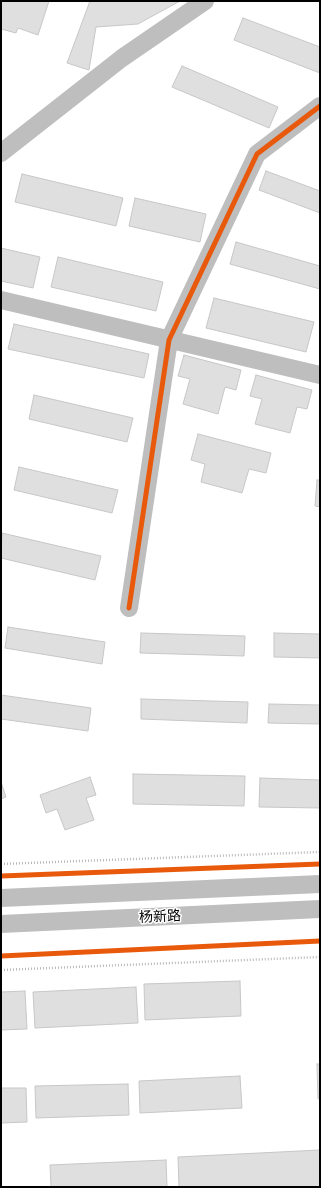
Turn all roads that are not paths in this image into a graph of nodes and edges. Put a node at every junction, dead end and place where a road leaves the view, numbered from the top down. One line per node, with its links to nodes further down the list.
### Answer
1 (205, 1): 3 (street)
2 (320, 106): 5 (street)
3 (1, 153)
4 (1, 300): 5 (street)
5 (170, 340): 6 (street); 7 (street)
6 (320, 375)
7 (130, 608)
8 (320, 884): 9 (street, 杨新路)
9 (1, 898)
10 (320, 909): 11 (street, 杨新路)
11 (1, 924)

